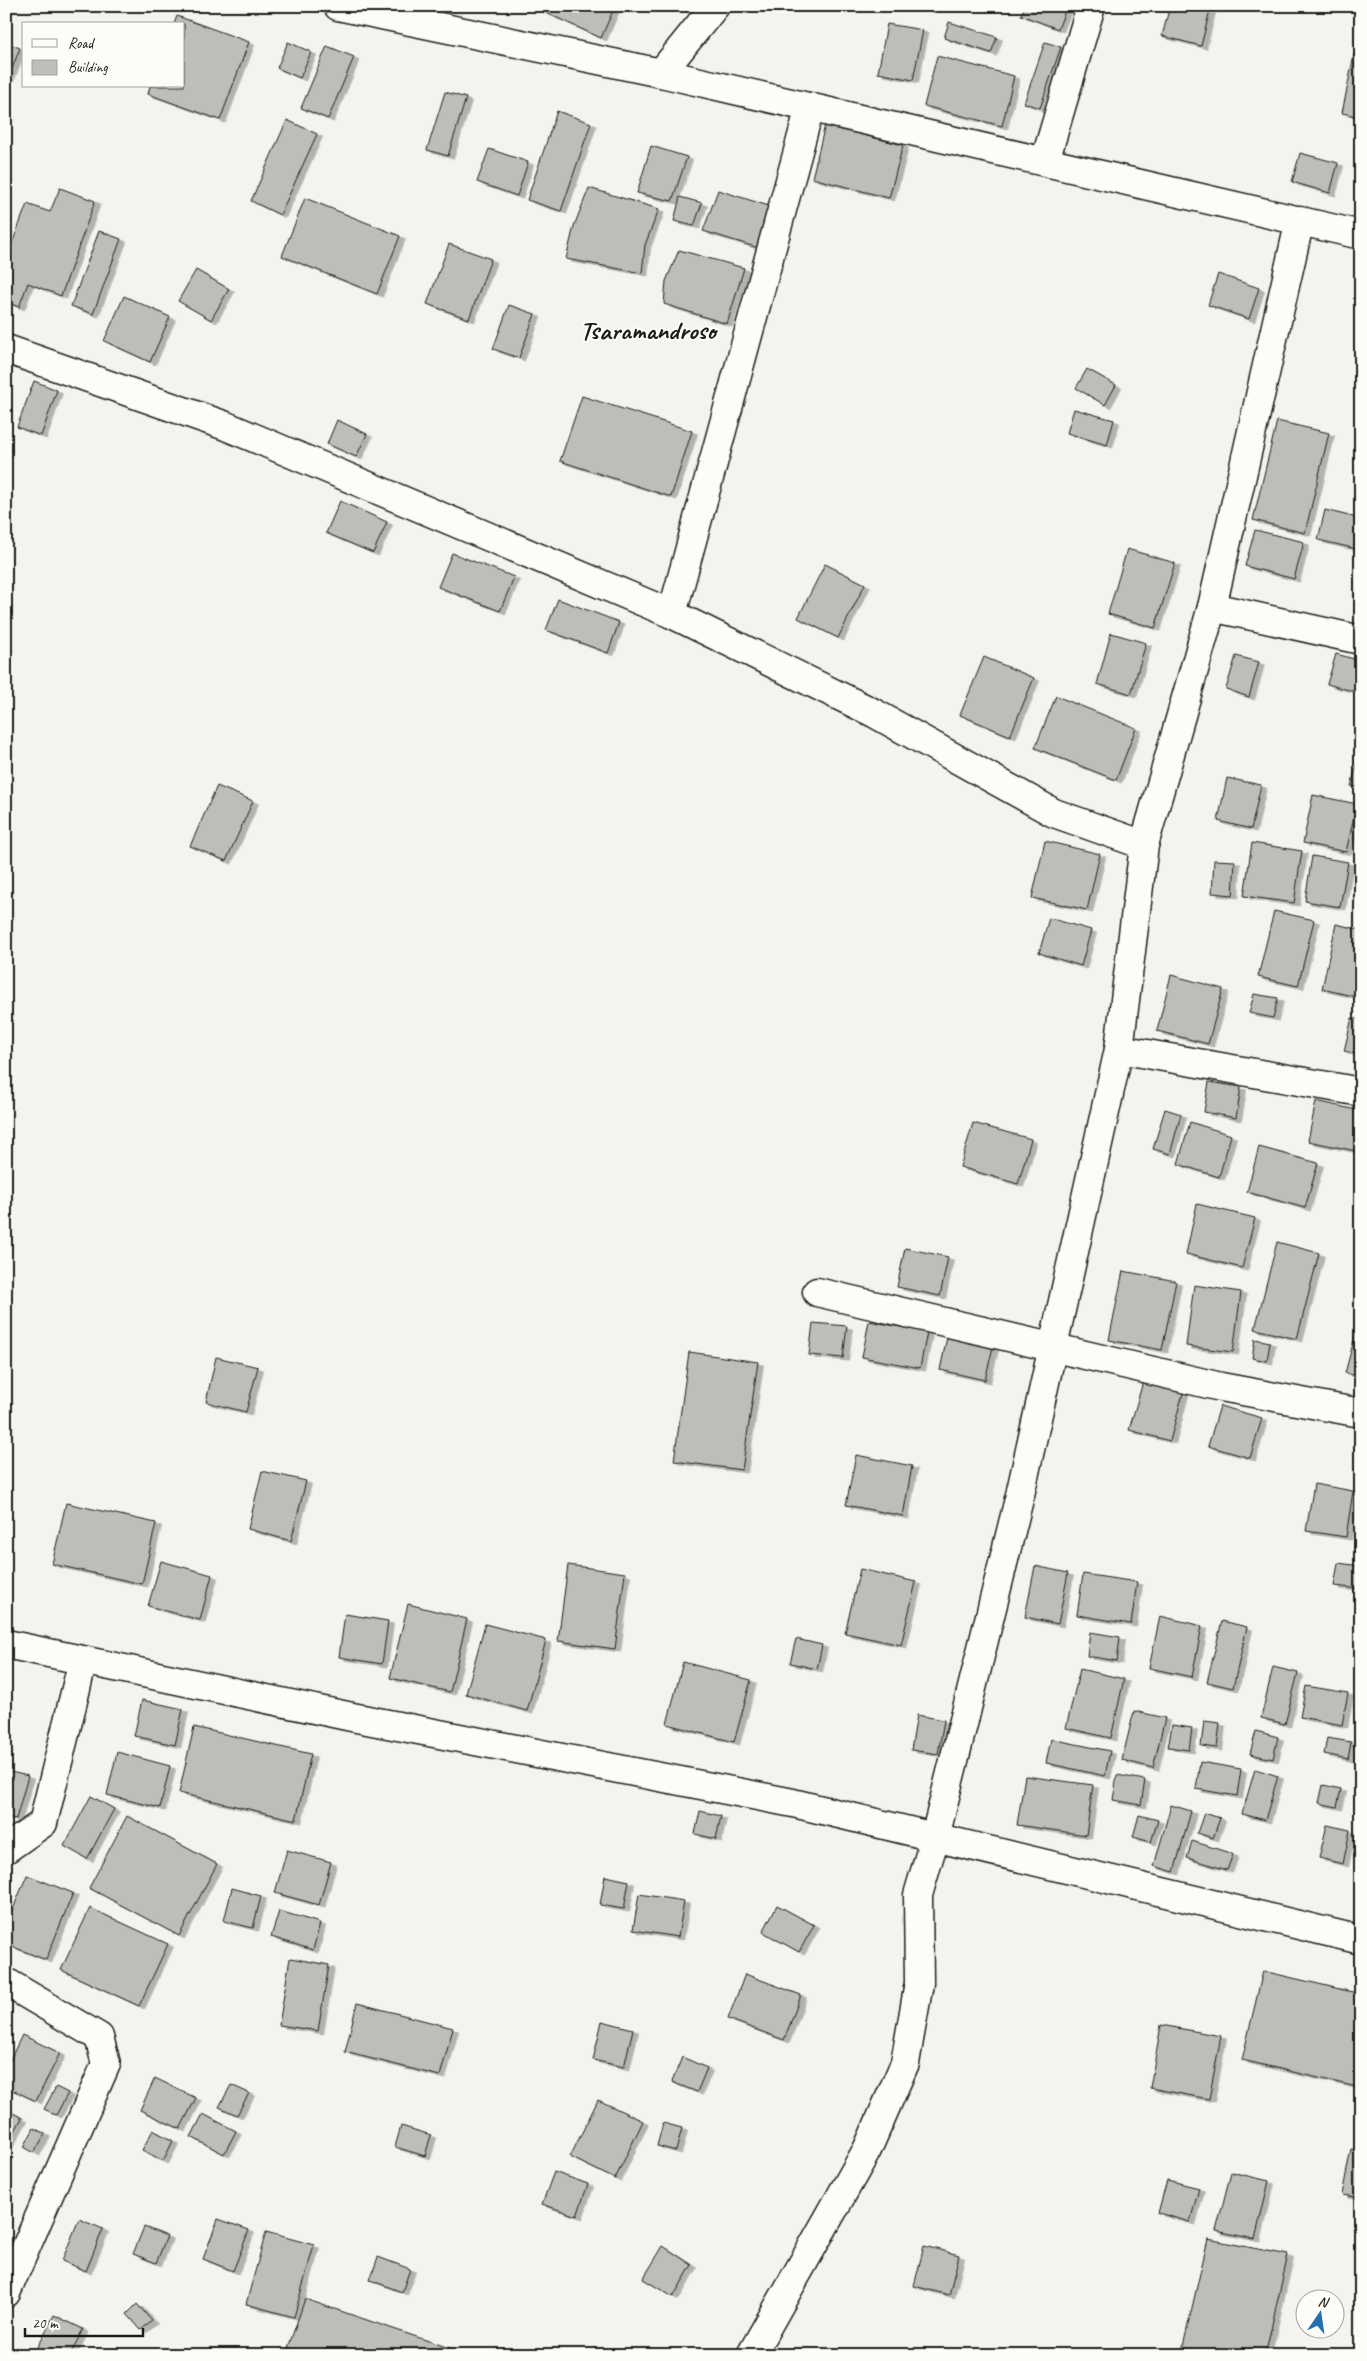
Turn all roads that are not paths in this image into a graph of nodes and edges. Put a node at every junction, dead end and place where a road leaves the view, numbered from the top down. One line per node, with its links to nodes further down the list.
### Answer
1 (338, 6): 4 (street)
2 (715, 6): 4 (street)
3 (1091, 6): 6 (street)
4 (661, 73): 5 (street)
5 (810, 107): 6 (street); 11 (street)
6 (1045, 161): 7 (street)
7 (1300, 220): 8 (street); 10 (street)
8 (1361, 235)
9 (6, 349): 11 (street)
10 (1212, 607): 12 (street); 13 (street)
11 (672, 614): 13 (street)
12 (1361, 640)
13 (1144, 845): 14 (street)
14 (1119, 1049): 15 (street); 17 (street)
15 (1361, 1092)
16 (817, 1292): 17 (street)
17 (1053, 1347): 18 (street); 21 (street)
18 (1361, 1413)
19 (6, 1644): 20 (street)
20 (83, 1660): 21 (street); 22 (street)
21 (935, 1837): 23 (street); 26 (street)
22 (6, 1849)
23 (1361, 1940)
24 (6, 1982): 25 (street)
25 (6, 2293)
26 (751, 2355)

